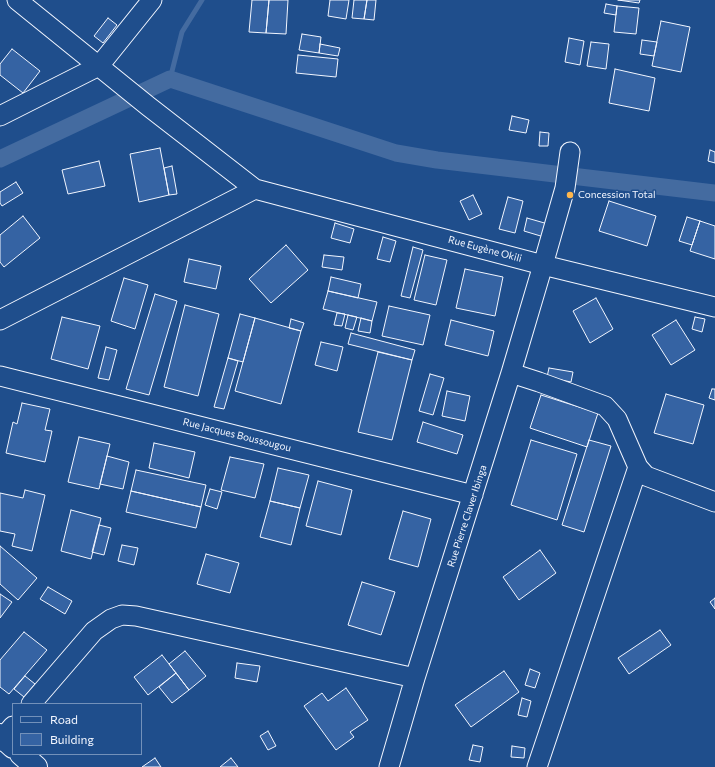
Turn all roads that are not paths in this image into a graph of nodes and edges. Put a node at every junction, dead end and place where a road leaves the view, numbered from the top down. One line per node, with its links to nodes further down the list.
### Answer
1 (17, 0): 3 (street)
2 (152, 0): 3 (street)
3 (99, 66): 4 (street); 6 (street)
4 (0, 116)
5 (570, 152): 7 (street, Rue Pierre Claver Ibinga)
6 (255, 189): 7 (street, Rue Eugène Okili); 9 (street)
7 (543, 265): 8 (street, Rue Eugène Okili); 10 (street, Rue Pierre Claver Ibinga)
8 (715, 307)
9 (0, 320)
10 (511, 374): 12 (street); 13 (street, Rue Pierre Claver Ibinga)
11 (0, 376): 13 (street, Rue Jacques Boussougou)
12 (638, 467): 14 (street); 20 (street)
13 (473, 494): 15 (street, Rue Pierre Claver Ibinga)
14 (715, 502)
15 (415, 678): 16 (street); 19 (street, Rue Pierre Claver Ibinga)
16 (32, 703)
17 (22, 755): 18 (main road)
18 (36, 767)
19 (389, 767)
20 (537, 767)

